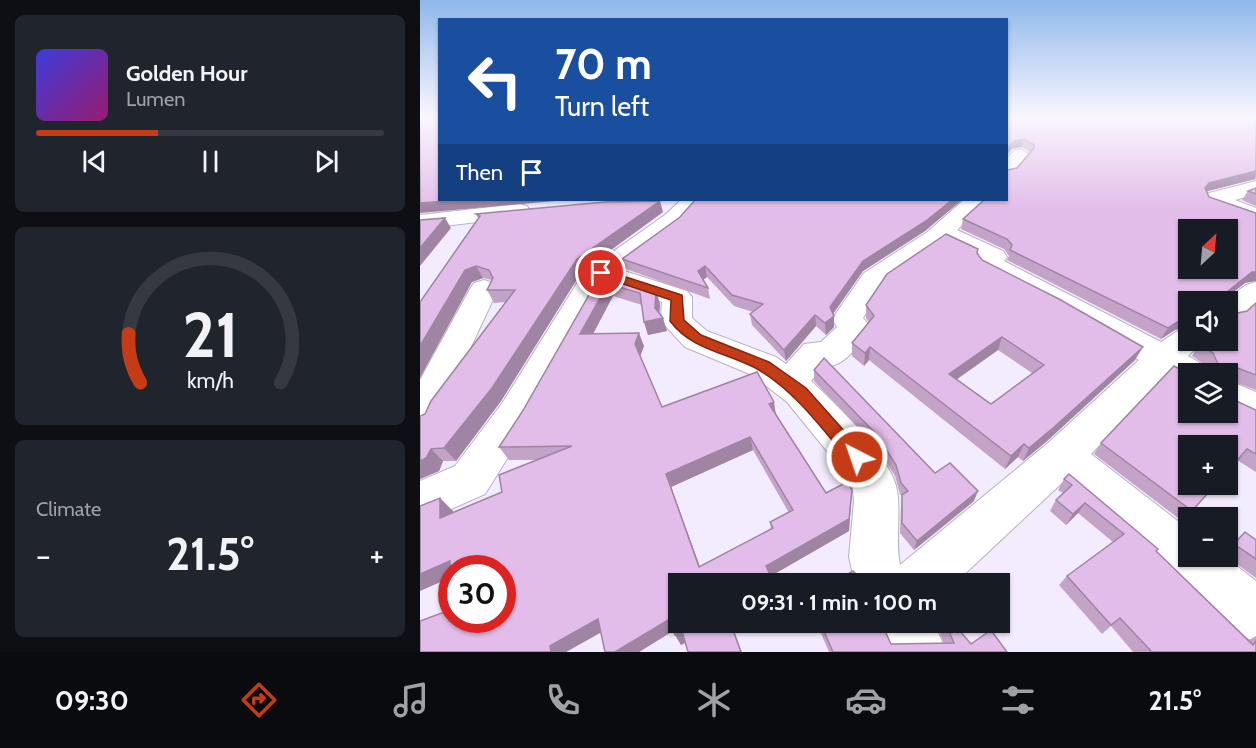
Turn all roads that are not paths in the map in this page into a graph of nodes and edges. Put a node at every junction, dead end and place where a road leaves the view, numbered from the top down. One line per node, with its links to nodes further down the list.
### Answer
1 (1022, 155): 2 (street)
2 (1008, 169)
3 (1256, 187): 9 (street)
4 (683, 201): 7 (street)
5 (692, 201): 12 (street)
6 (976, 201): 11 (street)
7 (662, 203)
8 (540, 209): 10 (street)
9 (1256, 216)
10 (420, 222)
11 (941, 232): 16 (street); 17 (street)
12 (601, 273): 17 (street); 22 (street)
13 (484, 289): 20 (street)
14 (1256, 291): 15 (street)
15 (1238, 305)
16 (1180, 357): 21 (street)
17 (789, 384): 23 (street)
18 (1238, 400): 19 (street)
19 (1256, 410)
20 (420, 415)
21 (1063, 456): 24 (street); 25 (street)
22 (420, 502)
23 (878, 573)
24 (929, 573)
25 (1256, 615)
26 (909, 633): 27 (street)
27 (919, 652)

